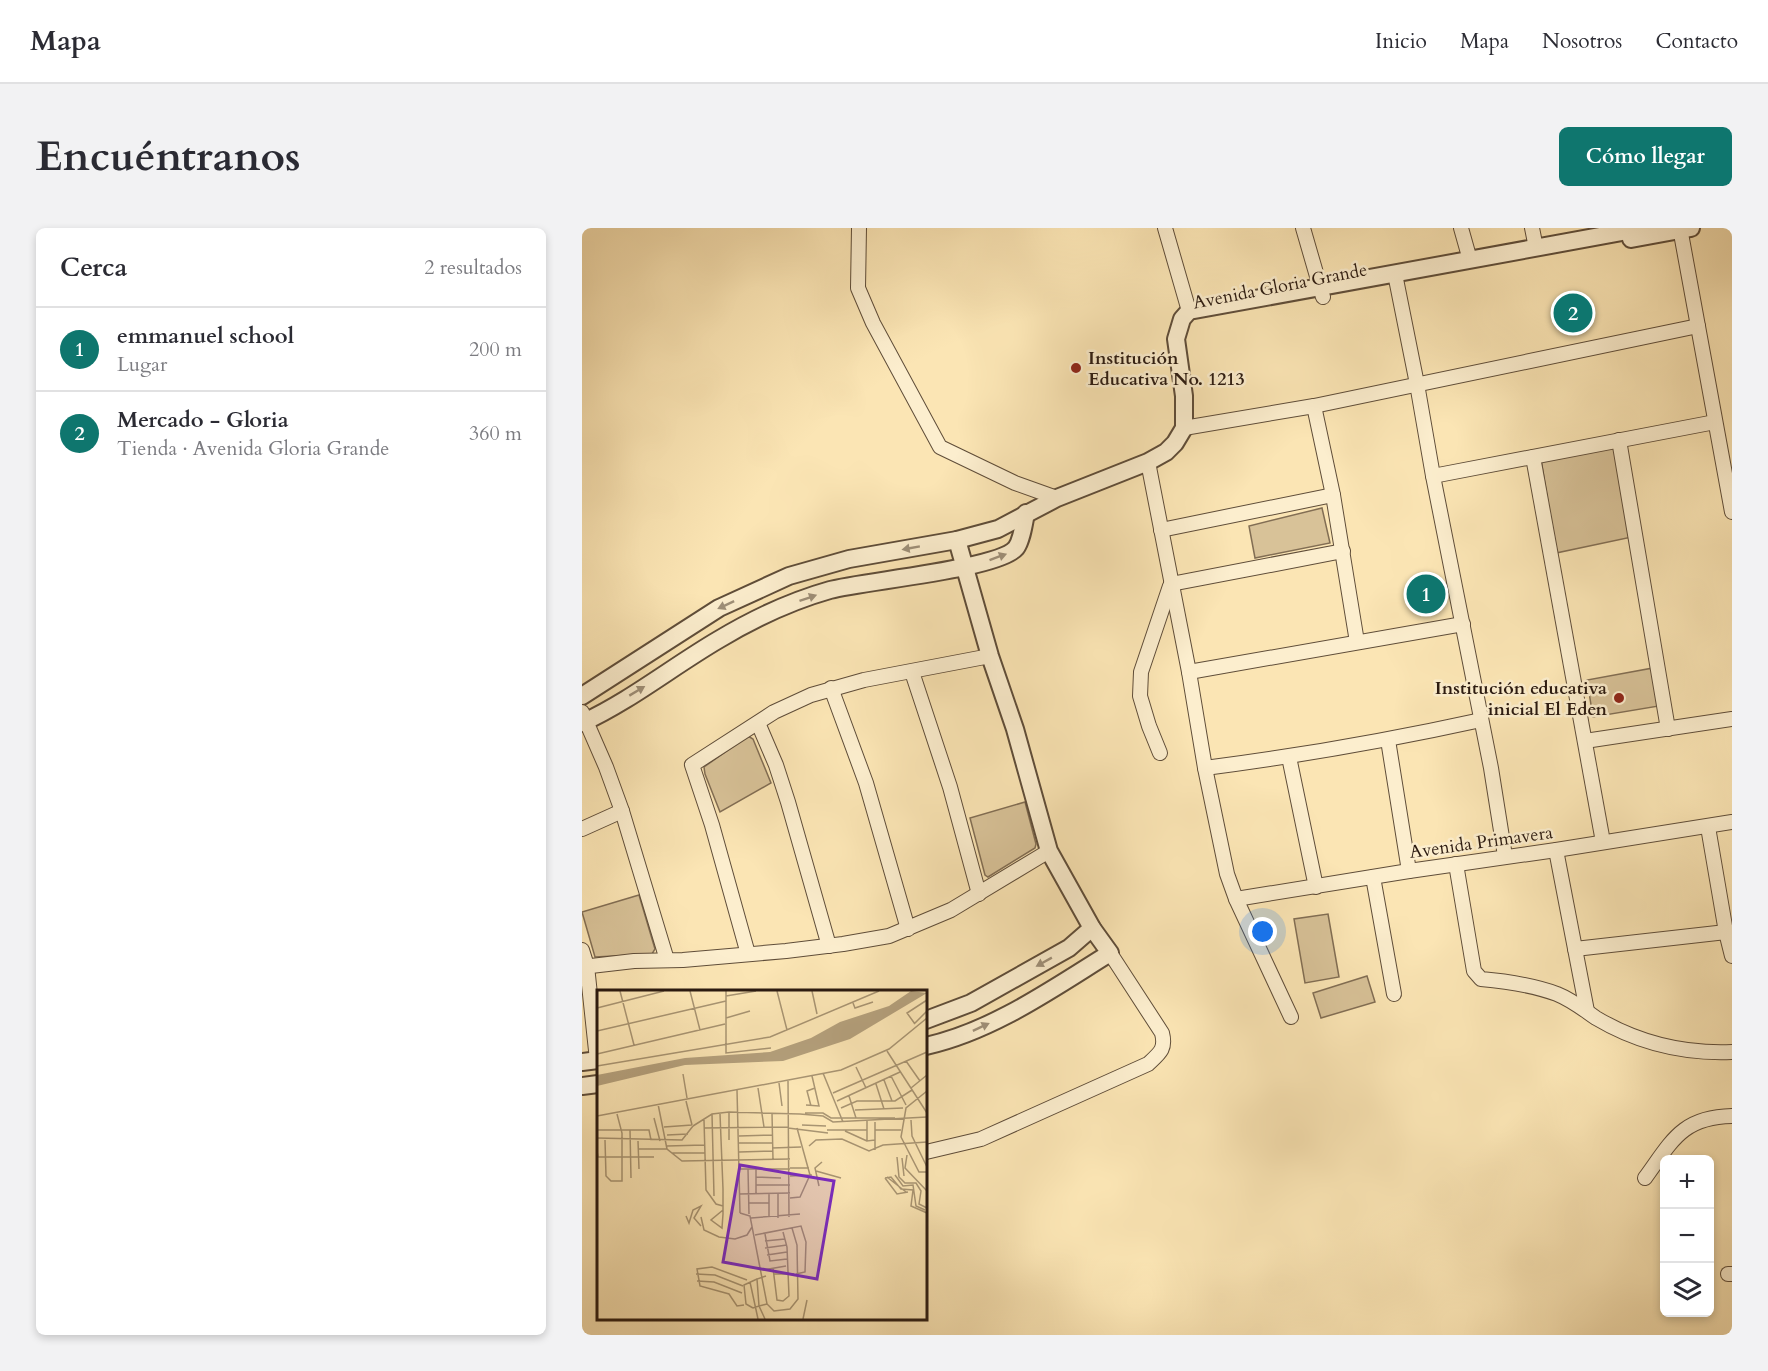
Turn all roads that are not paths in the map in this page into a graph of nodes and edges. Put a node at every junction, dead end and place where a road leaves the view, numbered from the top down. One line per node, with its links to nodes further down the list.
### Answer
1 (859, 228): 24 (street)
2 (1165, 228): 12 (street)
3 (1303, 228): 11 (street)
4 (1461, 228): 9 (street)
5 (1532, 228): 8 (street)
6 (1635, 229): 8 (street, Avenida Gloria Grande)
7 (1683, 229): 10 (street, Avenida Gloria Grande); 13 (street)
8 (1536, 248): 9 (street, Avenida Gloria Grande)
9 (1470, 260): 10 (street, Avenida Gloria Grande)
10 (1396, 279): 11 (street, Avenida Gloria Grande); 15 (street)
11 (1322, 292): 12 (street, Avenida Gloria Grande); 14 (street, Avenida Gloria Grande)
12 (1188, 311): 14 (street, Avenida Gloria Grande)
13 (1698, 326): 15 (street); 17 (street)
14 (1178, 329): 18 (street)
15 (1417, 384): 16 (street); 22 (street)
16 (1314, 406): 18 (street); 23 (street)
17 (1715, 422): 19 (street); 25 (street)
18 (1184, 428): 21 (street)
19 (1619, 440): 20 (street); 43 (street)
20 (1533, 457): 22 (street); 45 (street)
21 (1148, 462): 24 (street); 27 (street)
22 (1433, 476): 32 (street)
23 (1333, 495): 27 (street); 29 (street)
24 (1057, 498): 26 (street)
25 (1732, 512)
26 (1026, 513): 28 (street); 30 (street, one-way to 26)
27 (1161, 530): 31 (street)
28 (957, 540): 30 (street); 38 (street, one-way to 38)
29 (1343, 551): 31 (street); 33 (street)
30 (963, 567): 34 (street); 39 (street, one-way to 30)
31 (1171, 584): 36 (street); 46 (street)
32 (1463, 624): 33 (street); 41 (street)
33 (1357, 642): 36 (street)
34 (990, 656): 35 (street); 55 (street)
35 (912, 672): 37 (street); 61 (street)
36 (1189, 672): 48 (street)
37 (831, 688): 42 (street); 64 (street)
38 (582, 696)
39 (584, 719): 49 (street)
40 (1732, 719): 43 (street)
41 (1482, 720): 44 (street); 56 (street)
42 (758, 723): 66 (street); 70 (street)
43 (1668, 729): 45 (street)
44 (1388, 740): 47 (street); 58 (street)
45 (1585, 741): 53 (street)
46 (1160, 753)
47 (1289, 757): 48 (street); 60 (street)
48 (1205, 768): 62 (street)
49 (622, 811): 52 (street); 72 (street)
50 (1732, 822): 51 (street, Avenida Primavera)
51 (1708, 827): 53 (street, Avenida Primavera); 65 (street)
52 (582, 829)
53 (1603, 842): 54 (street, Avenida Primavera)
54 (1556, 850): 56 (street, Avenida Primavera); 67 (street)
55 (1049, 851): 61 (street); 63 (street)
56 (1505, 856): 57 (street, Avenida Primavera)
57 (1456, 864): 58 (street, Avenida Primavera); 75 (street)
58 (1409, 870): 59 (street, Avenida Primavera)
59 (1373, 877): 60 (street, Avenida Primavera); 74 (street)
60 (1316, 887): 62 (street, Avenida Primavera)
61 (979, 894): 64 (street)
62 (1236, 899): 76 (street)
63 (1092, 928): 69 (street); 77 (street, one-way to 77)
64 (908, 929): 66 (street)
65 (1726, 932): 67 (street); 71 (street)
66 (829, 946): 70 (street)
67 (1575, 949): 75 (street)
68 (582, 950): 73 (street)
69 (1110, 953): 78 (street, one-way to 69); 84 (street)
70 (748, 954): 72 (street)
71 (1732, 956)
72 (668, 960): 73 (street)
73 (584, 967): 80 (street)
74 (1394, 994)
75 (1587, 1011): 79 (street)
76 (1291, 1017)
77 (927, 1020)
78 (927, 1046)
79 (1732, 1052)
80 (593, 1061)
81 (597, 1084): 82 (street)
82 (582, 1086)
83 (1732, 1116): 85 (street)
84 (927, 1152)
85 (1645, 1178)

